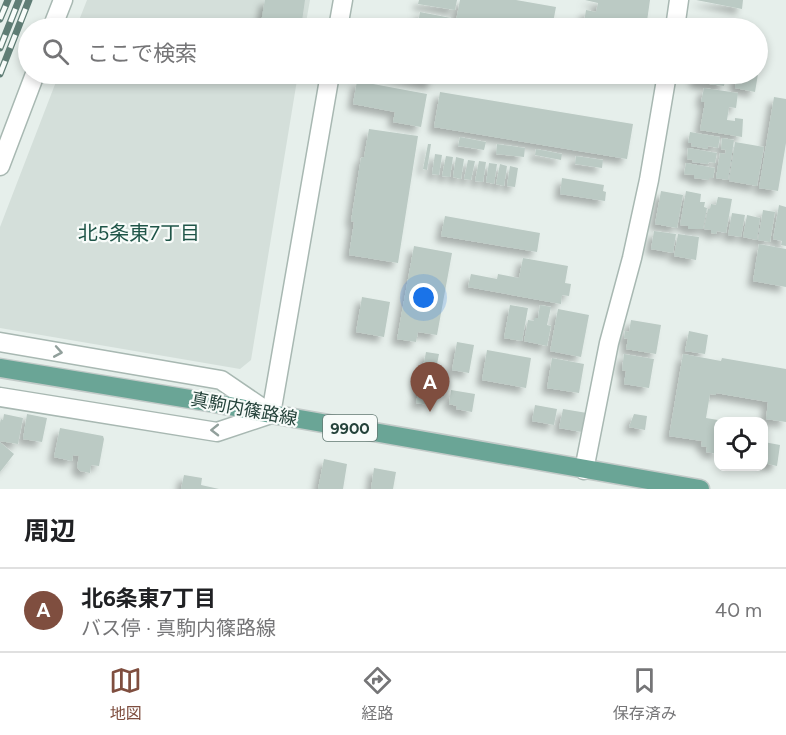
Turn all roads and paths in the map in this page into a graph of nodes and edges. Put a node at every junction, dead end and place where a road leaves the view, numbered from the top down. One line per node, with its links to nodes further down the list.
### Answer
1 (63, 0): 4 (street)
2 (343, 0): 5 (street)
3 (680, 0): 6 (street)
4 (56, 18)
5 (340, 18)
6 (677, 18)
7 (31, 84): 10 (street)
8 (328, 84): 14 (street)
9 (665, 84): 15 (street)
10 (0, 166)
11 (0, 342): 14 (street, one-way to 14)
12 (0, 368): 14 (main road, 真駒内篠路線 / 9900)
13 (0, 397): 14 (street, one-way to 13)
14 (271, 414): 15 (main road, 真駒内篠路線 / 9900)
15 (584, 470): 16 (main road, 真駒内篠路線 / 9900)
16 (700, 489)

